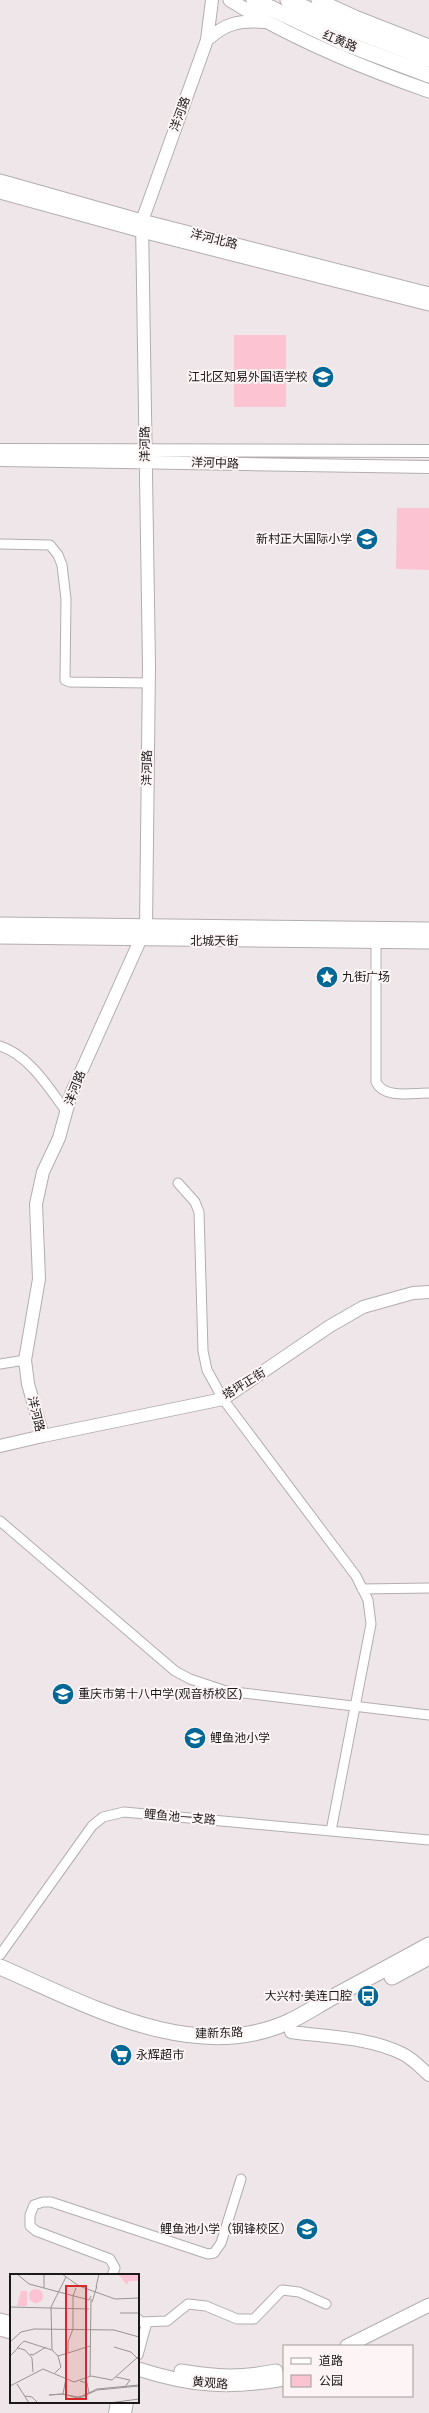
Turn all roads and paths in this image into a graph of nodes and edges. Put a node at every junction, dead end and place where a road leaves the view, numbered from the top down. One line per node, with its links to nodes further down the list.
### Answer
1 (212, 0): 7 (street, 洋河路)
2 (230, 0): 6 (main road)
3 (254, 0): 6 (main road, 红黄路)
4 (288, 0): 9 (main road, 红黄路)
5 (318, 0): 8 (main road)
6 (268, 15): 7 (street); 10 (main road, 红黄路); 11 (main road)
7 (207, 40): 14 (street, 洋河路)
8 (429, 46)
9 (429, 59)
10 (429, 75)
11 (429, 91)
12 (0, 181): 14 (main road, 洋河北路)
13 (0, 192): 14 (main road, 洋河北路)
14 (142, 226): 15 (main road, 洋河北路); 16 (main road, 洋河北路); 19 (street, 洋河路)
15 (429, 294)
16 (429, 304)
17 (0, 450): 19 (street, 洋河中路)
18 (429, 451): 19 (street, 洋河中路)
19 (145, 456): 20 (street, 洋河中路); 21 (street, 洋河中路); 23 (street, 洋河路)
20 (0, 460)
21 (429, 467)
22 (0, 544): 23 (street)
23 (149, 683): 25 (street, 洋河路)
24 (0, 924): 25 (main road, 北城天街)
25 (146, 927): 26 (main road, 北城天街); 29 (street, 洋河路)
26 (376, 929): 27 (main road, 北城天街); 30 (street)
27 (429, 929)
28 (0, 938): 29 (main road, 北城天街)
29 (141, 940): 30 (main road, 北城天街); 34 (street, 洋河路)
30 (376, 942): 31 (main road, 北城天街); 33 (street)
31 (429, 942)
32 (0, 1046): 34 (street)
33 (429, 1093)
34 (66, 1111): 37 (street, 洋河路)
35 (178, 1183): 39 (street)
36 (429, 1292): 39 (street, 塔坪正街)
37 (25, 1360): 38 (street); 40 (street, 洋河路)
38 (0, 1364)
39 (223, 1399): 40 (street, 塔坪正街); 44 (street)
40 (43, 1436): 41 (street, 洋河路)
41 (0, 1446)
42 (0, 1521): 45 (street)
43 (429, 1588): 44 (street)
44 (362, 1589): 45 (street)
45 (356, 1707): 46 (street); 47 (street)
46 (429, 1715)
47 (331, 1831): 48 (street, 鲤鱼池一支路); 50 (street, 鲤鱼池一支路)
48 (429, 1840)
49 (429, 1945): 52 (main road, 建新东路)
50 (0, 1955)
51 (429, 1957): 54 (main road, 建新东路)
52 (0, 1967)
53 (0, 1979): 54 (main road, 建新东路)
54 (291, 2032): 55 (street)
55 (429, 2075)
56 (241, 2179): 57 (street)
57 (112, 2274)
58 (326, 2304): 62 (street)
59 (429, 2305): 66 (main road)
60 (429, 2314): 67 (main road)
61 (0, 2320): 63 (main road)
62 (142, 2320): 68 (street)
63 (10, 2323)
64 (0, 2329): 65 (main road)
65 (10, 2332)
66 (349, 2345)
67 (368, 2345)
68 (139, 2347)
69 (139, 2360): 71 (main road, 黄观路)
70 (139, 2369): 72 (main road, 黄观路)
71 (283, 2370)
72 (283, 2379)
73 (117, 2403): 75 (street)
74 (127, 2403): 76 (street)
75 (115, 2413)
76 (125, 2413)

